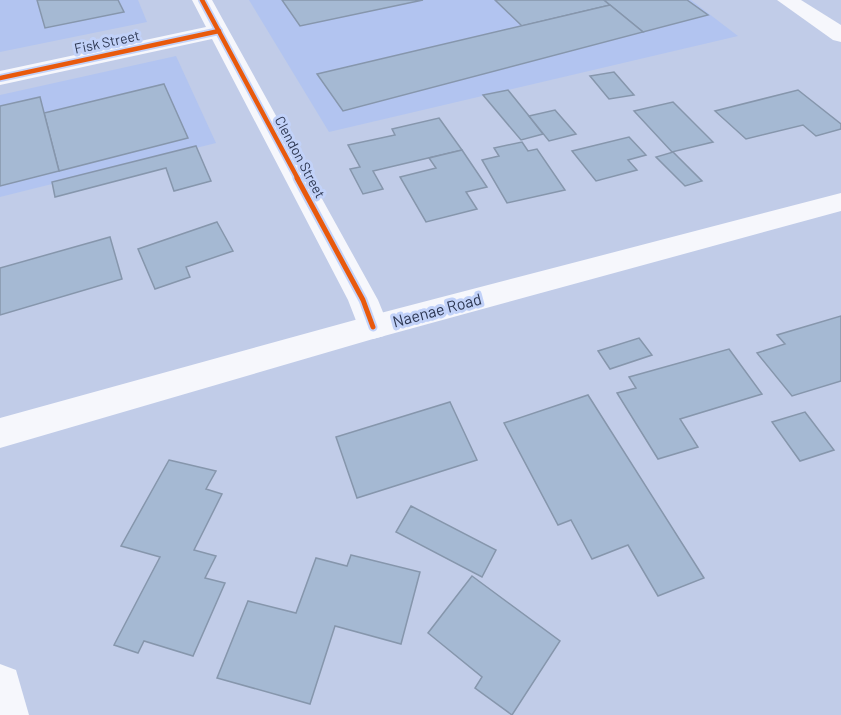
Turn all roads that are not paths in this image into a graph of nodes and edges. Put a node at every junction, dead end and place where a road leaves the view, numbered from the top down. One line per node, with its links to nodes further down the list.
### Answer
1 (202, 0): 3 (street, Clendon Street)
2 (787, 0): 4 (street)
3 (219, 31): 5 (street, Fisk Street); 7 (street, Clendon Street)
4 (841, 35)
5 (0, 78)
6 (841, 202): 7 (street, Naenae Road)
7 (373, 327): 8 (street, Naenae Road)
8 (0, 433)
9 (0, 686): 10 (street)
10 (6, 715)

